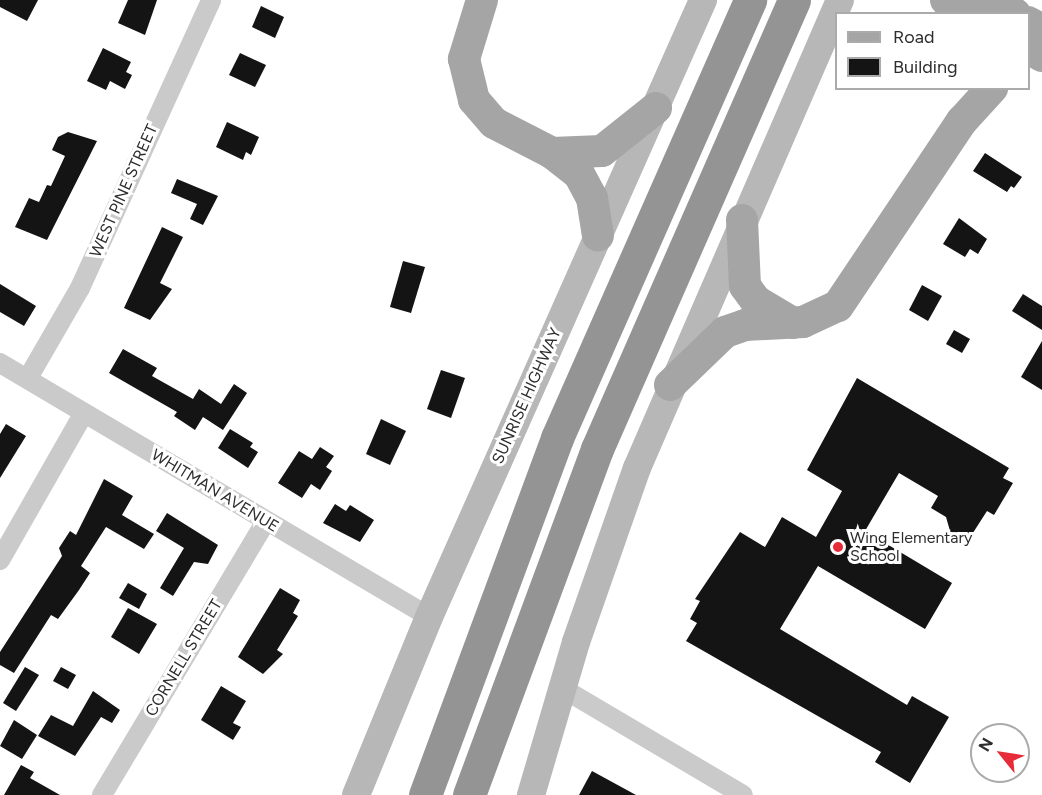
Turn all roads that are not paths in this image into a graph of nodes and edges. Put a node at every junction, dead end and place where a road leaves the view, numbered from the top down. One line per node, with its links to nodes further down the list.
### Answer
1 (211, 0): 20 (street, WEST PINE STREET)
2 (482, 0): 15 (main road)
3 (703, 0): 13 (main road, SUNRISE HIGHWAY)
4 (750, 0): 29 (highway)
5 (794, 0): 30 (highway)
6 (840, 0): 16 (main road)
7 (947, 0): 9 (main road)
8 (992, 0): 10 (main road)
9 (966, 12)
10 (1012, 12)
11 (971, 90): 14 (main road)
12 (990, 90): 14 (main road)
13 (656, 108): 15 (main road); 17 (main road, SUNRISE HIGHWAY)
14 (962, 121): 18 (main road)
15 (552, 153): 17 (main road)
16 (742, 220): 18 (main road); 21 (main road)
17 (598, 236): 25 (main road, SUNRISE HIGHWAY)
18 (793, 323): 21 (main road)
19 (0, 363): 20 (street, WHITMAN AVENUE)
20 (28, 378): 22 (street, WHITMAN AVENUE)
21 (670, 385): 26 (main road)
22 (84, 413): 23 (street, WHITMAN AVENUE); 24 (street)
23 (266, 521): 25 (street, WHITMAN AVENUE); 27 (street, CORNELL STREET)
24 (0, 560)
25 (429, 617): 28 (main road, SUNRISE HIGHWAY)
26 (562, 688): 31 (main road); 32 (street)
27 (102, 795)
28 (356, 795)
29 (425, 795)
30 (469, 795)
31 (531, 795)
32 (743, 795)

